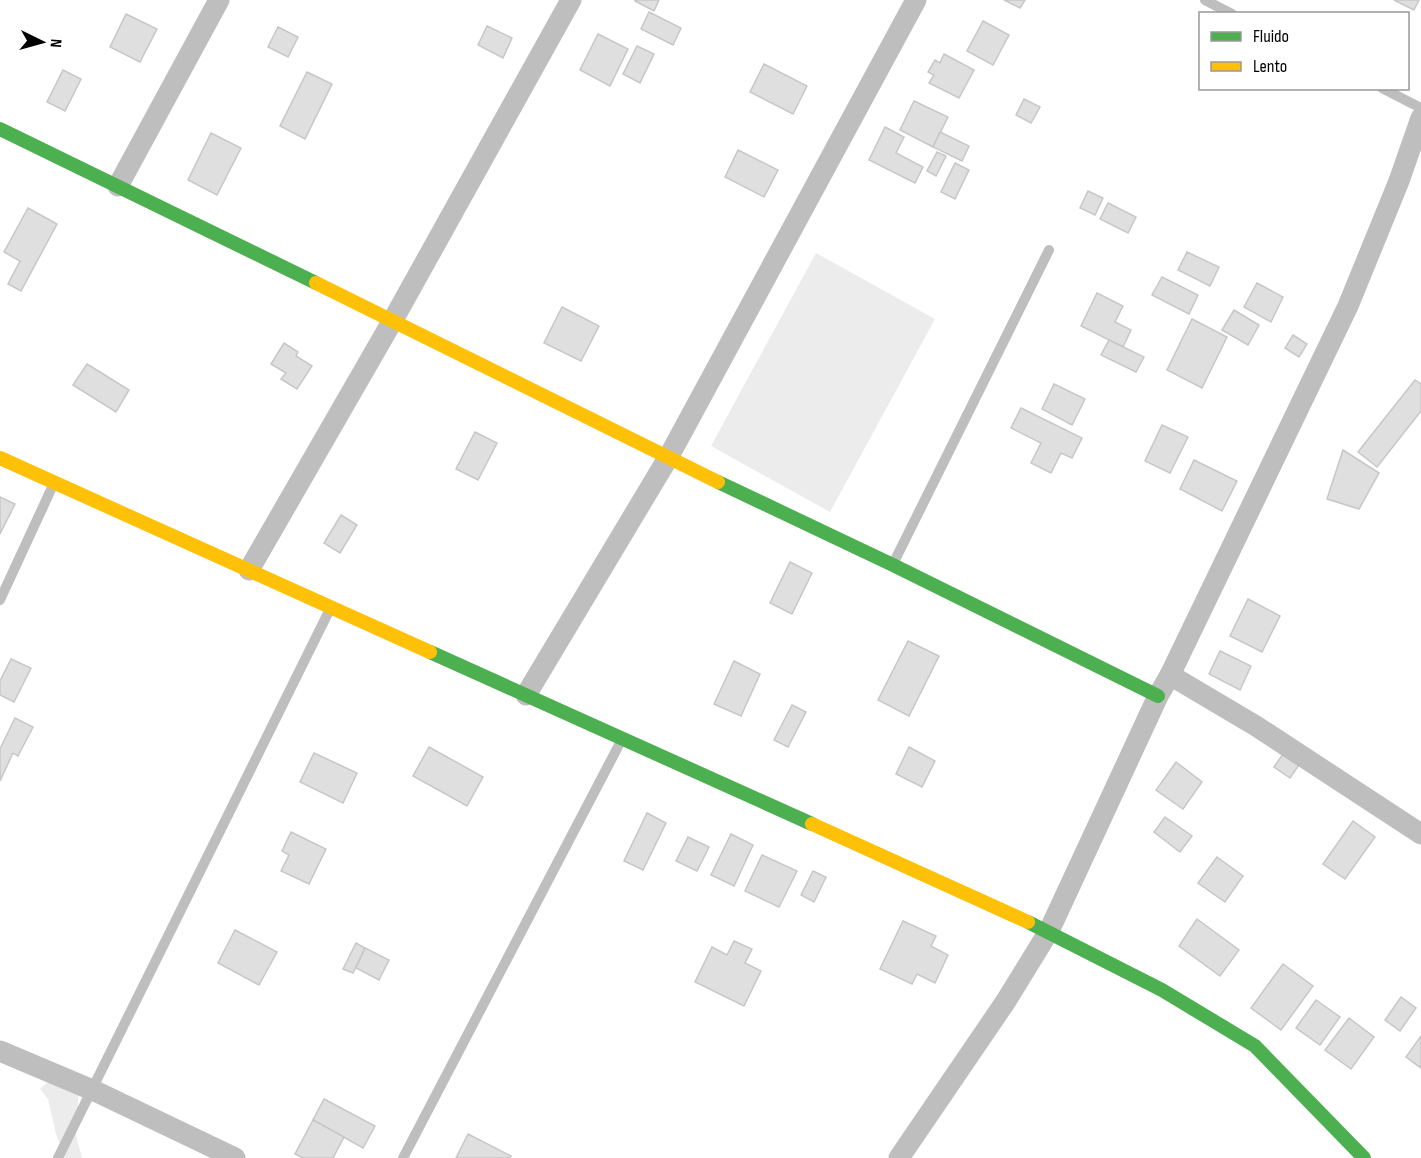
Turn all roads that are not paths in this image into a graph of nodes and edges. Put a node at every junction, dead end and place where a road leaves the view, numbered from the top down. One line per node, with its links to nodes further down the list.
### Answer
1 (219, 0): 10 (street)
2 (571, 0): 12 (street)
3 (916, 0): 14 (street)
4 (1205, 0): 5 (lane)
5 (1228, 12)
6 (1386, 90): 7 (lane)
7 (1421, 108)
8 (1421, 118): 20 (street)
9 (0, 129): 10 (street)
10 (118, 186): 12 (street)
11 (1049, 250): 16 (lane)
12 (393, 320): 14 (street); 17 (street)
13 (0, 458): 15 (street)
14 (668, 458): 16 (street); 21 (street)
15 (54, 482): 17 (street); 18 (lane)
16 (892, 566): 22 (street)
17 (249, 570): 19 (street)
18 (0, 600)
19 (331, 607): 21 (street); 27 (lane)
20 (1170, 675): 22 (street); 24 (street)
21 (526, 694): 23 (street)
22 (1158, 696): 25 (street)
23 (622, 738): 25 (street); 30 (lane)
24 (1421, 834)
25 (1049, 930): 31 (street); 32 (street)
26 (0, 1051): 27 (street)
27 (92, 1090): 28 (lane); 29 (street)
28 (58, 1158)
29 (235, 1158)
30 (403, 1158)
31 (899, 1158)
32 (1364, 1158)

